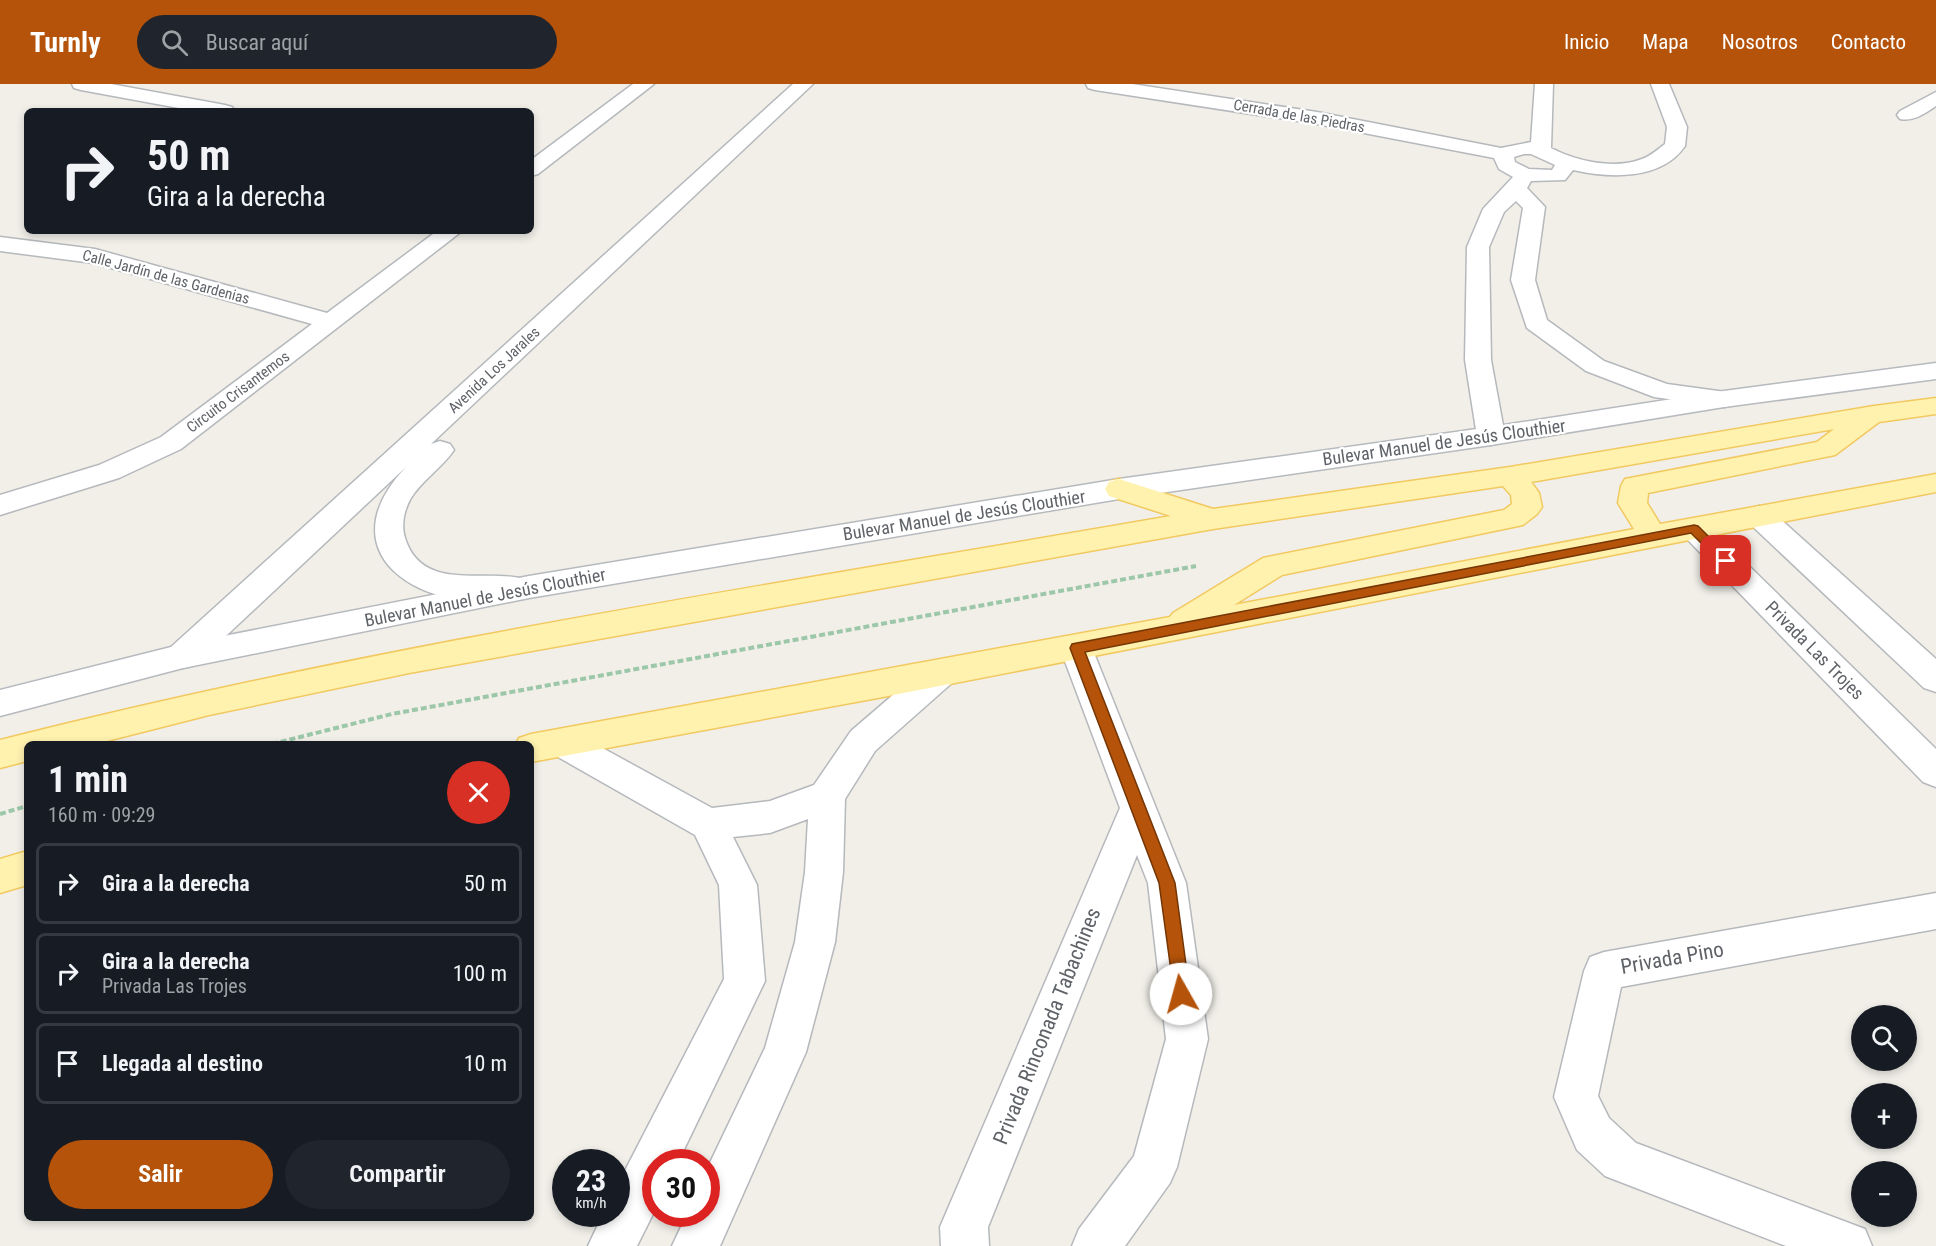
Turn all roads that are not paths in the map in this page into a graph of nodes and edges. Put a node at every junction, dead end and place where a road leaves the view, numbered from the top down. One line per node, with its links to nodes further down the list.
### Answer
1 (81, 84): 9 (street)
2 (645, 84): 14 (street)
3 (804, 84): 35 (street, Avenida Los Jarales)
4 (825, 84): 32 (street, Avenida Los Jarales)
5 (1095, 84): 12 (street, Cerrada de las Piedras)
6 (1544, 84): 11 (street)
7 (1660, 84): 13 (street)
8 (1936, 98): 10 (street)
9 (209, 108)
10 (1907, 115)
11 (1541, 149): 12 (street); 13 (street)
12 (1503, 154): 15 (street)
13 (1567, 163): 15 (street)
14 (534, 164)
15 (1521, 182): 20 (street); 23 (street)
16 (447, 234): 18 (street, Circuito Crisantemos)
17 (0, 244): 18 (street, Calle Jardín de las Gardenias)
18 (331, 322): 27 (street, Circuito Crisantemos)
19 (1936, 370): 20 (street, Bulevar Manuel de Jesús Clouthier)
20 (1724, 399): 23 (street, Bulevar Manuel de Jesús Clouthier)
21 (1936, 406): 22 (main road)
22 (1874, 414): 24 (main road); 31 (main road)
23 (1491, 436): 26 (street, Bulevar Manuel de Jesús Clouthier)
24 (1510, 476): 29 (main road); 33 (main road)
25 (1936, 483): 28 (main road)
26 (1119, 489): 29 (main road); 32 (street, Bulevar Manuel de Jesús Clouthier)
27 (0, 505)
28 (1760, 516): 30 (main road); 37 (street)
29 (1214, 519): 39 (main road)
30 (1694, 529): 31 (main road); 43 (street, Privada Las Trojes)
31 (1652, 535): 33 (main road)
32 (529, 587): 35 (street, Bulevar Manuel de Jesús Clouthier)
33 (1164, 632): 34 (main road)
34 (1076, 648): 36 (main road); 45 (street)
35 (183, 656): 38 (street, Bulevar Manuel de Jesús Clouthier)
36 (941, 673): 40 (main road); 44 (street)
37 (1936, 679)
38 (0, 703)
39 (51, 741)
40 (547, 745): 46 (street)
41 (24, 748): 42 (main road)
42 (0, 754)
43 (1936, 772)
44 (827, 796): 46 (street); 51 (street)
45 (1138, 807): 52 (street, Privada Rinconada Tabachines); 53 (street)
46 (708, 824): 50 (street)
47 (24, 869): 48 (main road)
48 (0, 876)
49 (1936, 910): 54 (street, Privada Pino)
50 (612, 1246)
51 (696, 1246)
52 (965, 1246)
53 (1096, 1246)
54 (1848, 1246)

